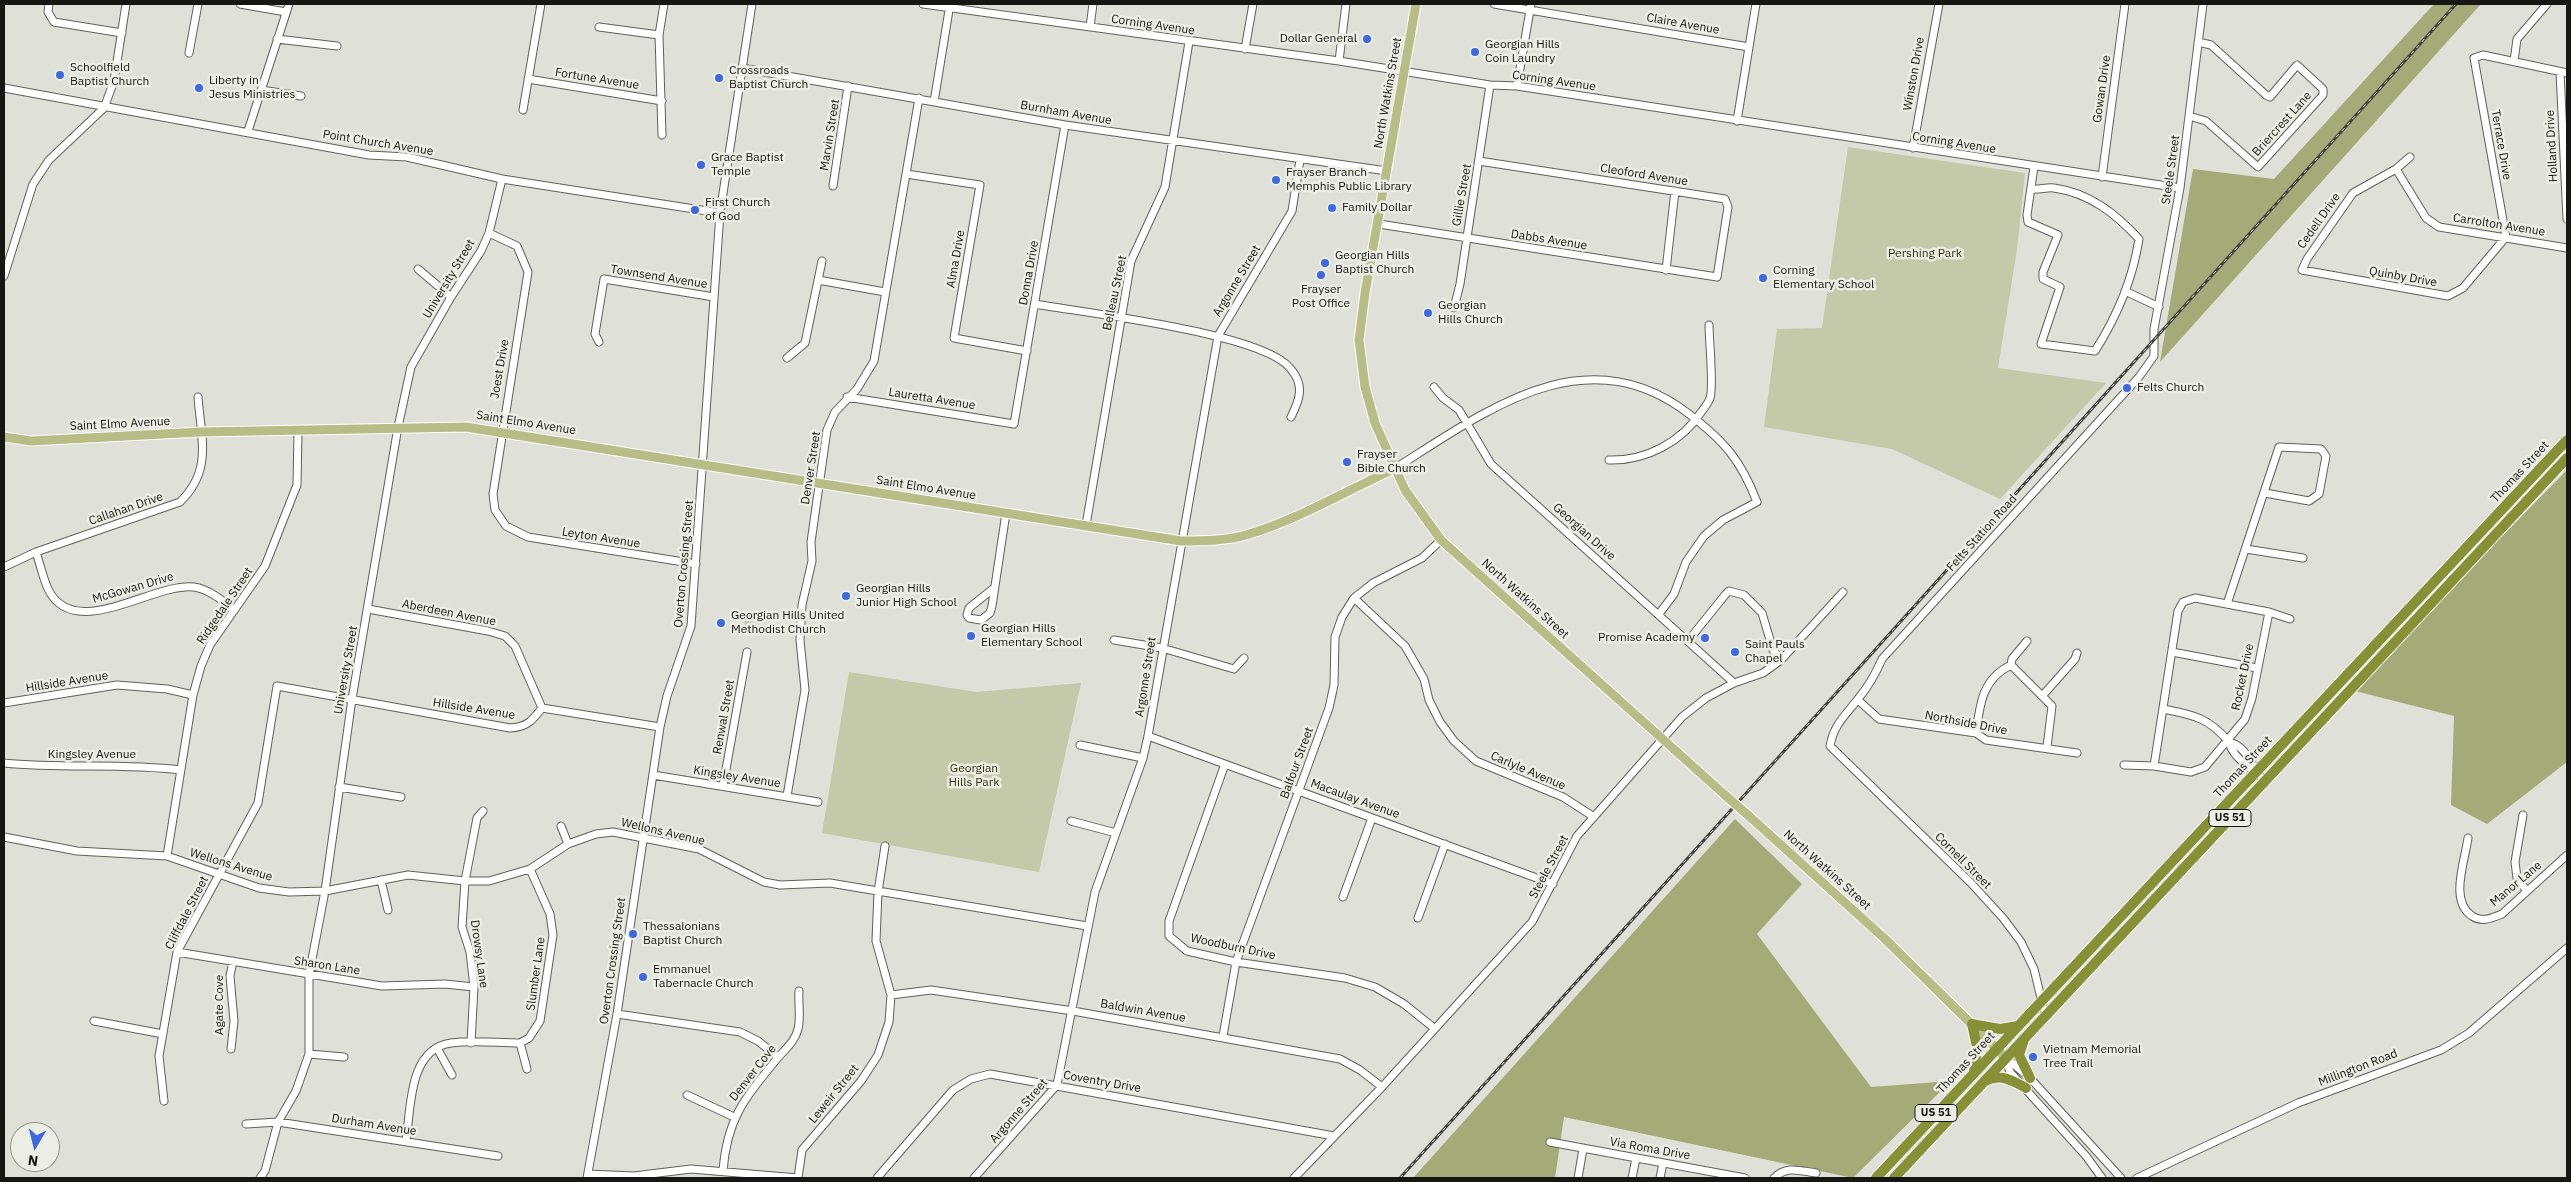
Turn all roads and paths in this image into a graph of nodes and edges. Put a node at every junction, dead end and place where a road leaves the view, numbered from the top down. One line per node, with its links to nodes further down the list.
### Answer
1 (49, 4): 25 (street)
2 (126, 4): 25 (street)
3 (198, 4): 33 (street)
4 (240, 4): 22 (street)
5 (289, 4): 22 (street)
6 (541, 4): 39 (street)
7 (664, 4): 26 (street)
8 (752, 4): 36 (street, Overton Crossing Street)
9 (923, 4): 20 (street, Corning Avenue)
10 (1093, 4): 24 (street)
11 (1252, 4): 32 (street)
12 (1346, 4): 34 (street)
13 (1416, 4): 37 (main road, North Watkins Street)
14 (1494, 4): 21 (street, Claire Avenue)
15 (1756, 4): 31 (street)
16 (1938, 4): 57 (street, Winston Drive)
17 (2125, 4): 65 (street, Gowan Drive)
18 (2203, 4): 29 (street, Steele Street)
19 (2547, 4): 35 (street)
20 (950, 6): 24 (street, Corning Avenue); 48 (street)
21 (1530, 6): 31 (street, Claire Avenue); 42 (street)
22 (286, 12): 27 (street)
23 (599, 27): 26 (street)
24 (1090, 27): 28 (street, Corning Avenue)
25 (122, 33): 49 (street)
26 (659, 35): 47 (street)
27 (277, 39): 30 (street); 44 (street)
28 (1188, 42): 32 (street, Corning Avenue); 56 (street, Belleau Street)
29 (2198, 42): 51 (street, Steele Street); 51 (street, Briercrest Lane)
30 (336, 46)
31 (1749, 48): 52 (street)
32 (1245, 49): 34 (street, Corning Avenue)
33 (189, 53)
34 (1339, 61): 37 (street, Corning Avenue)
35 (2514, 61): 38 (street); 75 (street, Terrace Drive)
36 (742, 68): 41 (street, Burnham Avenue); 71 (street, Overton Crossing Street)
37 (1405, 72): 40 (street, Corning Avenue); 63 (main road, North Watkins Street)
38 (2564, 73): 72 (street, Holland Drive)
39 (528, 79): 47 (street, Fortune Avenue); 50 (street)
40 (1490, 85): 42 (street, Corning Avenue); 60 (street, Gillie Street)
41 (848, 86): 46 (street, Burnham Avenue); 67 (street, Marvin Street)
42 (1517, 86): 52 (street, Corning Avenue)
43 (4, 88): 49 (street, Point Church Avenue)
44 (261, 90): 45 (street); 54 (street)
45 (301, 96)
46 (919, 98): 48 (street, Burnham Avenue); 64 (street, Denver Street)
47 (662, 101): 55 (street)
48 (934, 102): 53 (street, Burnham Avenue)
49 (104, 108): 54 (street, Point Church Avenue); 82 (street)
50 (523, 110)
51 (2189, 116): 68 (street, Steele Street)
52 (1736, 121): 57 (street, Corning Avenue)
53 (1065, 125): 56 (street, Burnham Avenue); 89 (street, Donna Drive)
54 (248, 131): 66 (street, Point Church Avenue)
55 (662, 135)
56 (1173, 142): 59 (street, Burnham Avenue); 92 (street, Belleau Street)
57 (1913, 148): 61 (street, Corning Avenue)
58 (2410, 157): 62 (street, Cedell Drive)
59 (1300, 160): 63 (street, Burnham Avenue); 94 (street, Argonne Street)
60 (1479, 161): 70 (street, Cleoford Avenue); 76 (street, Gillie Street)
61 (2034, 166): 65 (street, Corning Avenue); 69 (street)
62 (2396, 169): 75 (street, Carrolton Avenue); 81 (street, Cedell Drive)
63 (1387, 171): 73 (main road, North Watkins Street)
64 (906, 174): 86 (street, Denver Street); 97 (street, Alma Drive)
65 (2102, 177): 68 (street, Corning Avenue)
66 (502, 179): 71 (street, Point Church Avenue); 74 (street, University Street)
67 (833, 186)
68 (2180, 188): 90 (street, Steele Street)
69 (2031, 189): 85 (street); 85 (street)
70 (1675, 191): 80 (street); 83 (street, Cleoford Avenue)
71 (720, 213): 88 (street, Overton Crossing Street)
72 (2567, 219)
73 (1379, 224): 76 (street, Dabbs Avenue); 115 (main road, North Watkins Street)
74 (489, 233): 87 (street, University Street); 107 (street, Joest Drive)
75 (2506, 237): 77 (street, Carrolton Avenue); 81 (street, Quinby Drive)
76 (1466, 238): 80 (street, Dabbs Avenue); 91 (street, Gillie Street)
77 (2567, 248)
78 (822, 261): 84 (street)
79 (418, 269): 87 (street)
80 (1666, 270): 83 (street, Dabbs Avenue)
81 (2302, 270)
82 (4, 276)
83 (1717, 277)
84 (818, 280): 86 (street); 98 (street)
85 (2124, 291): 90 (street)
86 (885, 292): 101 (street, Denver Street)
87 (451, 297): 106 (street, University Street)
88 (714, 297): 96 (street, Townsend Avenue); 114 (street, Overton Crossing Street)
89 (1035, 304): 92 (street); 97 (street, Donna Drive)
90 (2159, 307): 95 (street, Steele Street)
91 (1454, 308)
92 (1120, 318): 94 (street); 119 (street, Belleau Street)
93 (1709, 325): 103 (street)
94 (1218, 336): 102 (street); 122 (street, Argonne Street)
95 (2155, 339): 153 (street, Felts Station Road)
96 (598, 342)
97 (1027, 351): 105 (street, Donna Drive)
98 (788, 358)
99 (1434, 387): 104 (street, Georgian Drive)
100 (198, 397): 108 (street, Callahan Drive)
101 (847, 397): 105 (street, Lauretta Avenue); 116 (street, Denver Street)
102 (1291, 417)
103 (1696, 420): 104 (street, Saint Elmo Avenue); 113 (street); 135 (street, Saint Elmo Avenue)
104 (1467, 423): 115 (street, Saint Elmo Avenue); 135 (street, Georgian Drive)
105 (1014, 424)
106 (398, 427): 107 (main road, Saint Elmo Avenue); 109 (main road, Saint Elmo Avenue); 132 (street, University Street)
107 (501, 431): 114 (main road, Saint Elmo Avenue); 120 (street, Joest Drive)
108 (201, 432): 109 (main road, Saint Elmo Avenue); 110 (main road, Saint Elmo Avenue); 124 (street, Callahan Drive)
109 (298, 432): 133 (street, Ridgedale Street)
110 (4, 437)
111 (2567, 440): 154 (highway, Thomas Street / US 51)
112 (2567, 458): 158 (highway, Thomas Street / US 51)
113 (1608, 460)
114 (703, 464): 116 (main road, Saint Elmo Avenue); 126 (street, Overton Crossing Street)
115 (1394, 469): 121 (main road, North Watkins Street); 122 (main road, Saint Elmo Avenue)
116 (818, 483): 118 (main road, Saint Elmo Avenue); 180 (street, Denver Street)
117 (2265, 493): 117 (street); 123 (street)
118 (1006, 513): 119 (main road, Saint Elmo Avenue); 128 (street)
119 (1086, 525): 122 (main road, Saint Elmo Avenue)
120 (506, 526): 126 (street, Leyton Avenue)
121 (1441, 540): 130 (street, Balfour Street); 162 (main road, North Watkins Street)
122 (1181, 541): 140 (street, Argonne Street)
123 (2246, 549): 125 (street); 131 (street)
124 (36, 552): 127 (street, Callahan Drive); 133 (street, McGowan Drive)
125 (2303, 558)
126 (696, 564): 159 (street, Overton Crossing Street)
127 (4, 567)
128 (994, 588): 128 (street)
129 (1843, 592): 145 (street, Steele Street)
130 (1354, 598): 179 (street, Balfour Street); 186 (street, Carlyle Avenue)
131 (2227, 604): 134 (street); 143 (street)
132 (368, 609): 152 (street, University Street); 156 (street, Aberdeen Avenue)
133 (234, 610): 151 (street, Ridgedale Street)
134 (2269, 612): 136 (street); 147 (street, Rocket Drive)
135 (1659, 614): 138 (street, Georgian Drive)
136 (2290, 619)
137 (1114, 640): 140 (street)
138 (1688, 641): 145 (street); 148 (street, Georgian Drive)
139 (2027, 641): 146 (street)
140 (1162, 648): 144 (street); 161 (street, Argonne Street)
141 (747, 652): 177 (street, Renwal Street)
142 (2077, 652): 150 (street)
143 (2172, 652): 147 (street); 157 (street)
144 (1244, 658)
145 (1781, 660): 148 (street, Steele Street)
146 (2011, 665): 150 (street); 160 (street)
147 (2257, 668): 163 (street, Rocket Drive)
148 (1734, 683): 162 (street, Steele Street)
149 (277, 686): 152 (street, Hillside Avenue); 199 (street, Cliffdale Street)
150 (2043, 694): 166 (street)
151 (193, 695): 155 (street, Hillside Avenue); 173 (street, Ridgedale Street)
152 (352, 699): 156 (street, Hillside Avenue); 178 (street, University Street)
153 (1858, 700): 160 (street, Northside Drive); 165 (street, Felts Station Road)
154 (2322, 701): 158 (highway); 174 (highway, Thomas Street / US 51)
155 (4, 703)
156 (542, 708): 159 (street)
157 (2163, 709): 163 (street); 172 (street)
158 (2332, 709): 176 (highway, Thomas Street / US 51)
159 (660, 727): 175 (street, Overton Crossing Street)
160 (1976, 733): 166 (street, Northside Drive)
161 (1148, 736): 168 (street, Argonne Street); 170 (street, Macaulay Avenue)
162 (1662, 740): 186 (street, Steele Street); 223 (main road, North Watkins Street, bridge)
163 (2229, 742): 172 (street, Rocket Drive); 174 (street)
164 (1080, 745): 168 (street)
165 (1830, 746): 218 (street, Cornell Street)
166 (2047, 747): 167 (street, Northside Drive)
167 (2077, 753)
168 (1143, 758): 189 (street, Argonne Street)
169 (4, 763): 173 (street, Kingsley Avenue)
170 (1225, 764): 179 (street, Macaulay Avenue); 213 (street, Woodburn Drive)
171 (2124, 765): 172 (street)
172 (2154, 766)
173 (180, 770): 196 (street, Ridgedale Street)
174 (2256, 772): 176 (street); 218 (highway, Thomas Street / US 51)
175 (653, 775): 177 (street, Kingsley Avenue); 191 (street, Overton Crossing Street)
176 (2266, 781): 221 (highway, Thomas Street / US 51)
177 (723, 786): 180 (street, Kingsley Avenue)
178 (339, 787): 181 (street); 203 (street, University Street)
179 (1298, 790): 185 (street, Macaulay Avenue); 213 (street, Balfour Street)
180 (787, 796): 182 (street, Kingsley Avenue)
181 (401, 797)
182 (818, 802)
183 (483, 811): 201 (street, Drowsy Lane)
184 (2523, 814): 204 (street)
185 (1372, 818): 194 (street, Macaulay Avenue); 206 (street)
186 (1594, 818): 202 (street, Steele Street)
187 (1071, 821): 189 (street)
188 (561, 826): 193 (street)
189 (1116, 833): 209 (street, Argonne Street)
190 (4, 837): 196 (street, Wellons Avenue)
191 (642, 838): 193 (street, Wellons Avenue); 205 (street, Wellons Avenue); 220 (street, Overton Crossing Street)
192 (2468, 838): 204 (street, Manor Lane)
193 (568, 844): 198 (street, Wellons Avenue)
194 (1445, 844): 202 (street, Macaulay Avenue); 208 (street)
195 (885, 846): 205 (street, Leweir Street)
196 (167, 856): 199 (street, Wellons Avenue)
197 (2566, 858): 204 (street, Manor Lane)
198 (530, 869): 201 (street, Wellons Avenue); 230 (street, Slumber Lane)
199 (220, 874): 203 (street, Wellons Avenue); 211 (street, Cliffdale Street)
200 (381, 880): 201 (street, Wellons Avenue); 203 (street, Wellons Avenue); 207 (street)
201 (465, 881): 215 (street, Drowsy Lane)
202 (1553, 884): 225 (street, Steele Street)
203 (325, 891): 214 (street, University Street)
204 (2527, 891)
205 (878, 892): 209 (street, Wellons Avenue); 217 (street, Leweir Street)
206 (1343, 897)
207 (388, 910)
208 (1418, 918)
209 (1087, 926): 219 (street, Argonne Street)
210 (2567, 948): 275 (street, Millington Road)
211 (177, 952): 212 (street, Sharon Lane); 226 (street, Cliffdale Street)
212 (233, 961): 214 (street, Sharon Lane); 232 (street, Agate Cove)
213 (1236, 962): 225 (street, Woodburn Drive); 228 (street, Balfour Street)
214 (309, 976): 215 (street, Sharon Lane); 234 (street, University Street)
215 (474, 987): 229 (street, Drowsy Lane)
216 (799, 991): 236 (street, Denver Cove)
217 (891, 995): 219 (street, Baldwin Avenue); 262 (street, Leweir Street)
218 (2041, 1002): 221 (street, Cornell Street); 224 (highway, Thomas Street / US 51)
219 (1073, 1011): 228 (street, Baldwin Avenue); 243 (street, Argonne Street)
220 (617, 1014): 236 (street); 260 (street, Overton Crossing Street)
221 (2045, 1015): 227 (highway, Thomas Street / US 51)
222 (94, 1021): 226 (street)
223 (1972, 1024): 224 (highway); 233 (main road, North Watkins Street); 239 (highway)
224 (2018, 1026): 233 (highway, Thomas Street / US 51)
225 (1434, 1028): 244 (street, Steele Street)
226 (162, 1034): 247 (street, Cliffdale Street)
227 (2027, 1034): 237 (highway, Thomas Street / US 51); 241 (highway)
228 (1223, 1036): 244 (street, Baldwin Avenue)
229 (471, 1043): 230 (street); 231 (street)
230 (520, 1043): 238 (street)
231 (437, 1048): 240 (street); 252 (street)
232 (231, 1049)
233 (1997, 1049): 237 (main road, North Watkins Street); 239 (highway, Thomas Street / US 51)
234 (309, 1054): 235 (street); 249 (street, University Street)
235 (344, 1057)
236 (778, 1057): 248 (street, Denver Cove)
237 (2005, 1057): 241 (street, North Watkins Street); 242 (highway, Thomas Street / US 51); 245 (street, North Watkins Street)
238 (527, 1069)
239 (1974, 1072): 271 (highway, Thomas Street / US 51)
240 (452, 1075)
241 (2030, 1078): 274 (street, North Watkins Street)
242 (1980, 1084): 245 (highway); 272 (highway, Thomas Street / US 51)
243 (1057, 1085): 251 (street, Coventry Drive); 263 (street, Coventry Drive); 264 (street, Argonne Street)
244 (1382, 1087): 251 (street, Steele Street)
245 (2026, 1088): 273 (street, North Watkins Street)
246 (687, 1095): 248 (street)
247 (164, 1101)
248 (734, 1116): 258 (street, Denver Cove)
249 (278, 1122): 250 (street, Durham Avenue); 252 (street, Durham Avenue); 261 (street, University Street)
250 (246, 1124)
251 (1334, 1136): 265 (street, Steele Street)
252 (406, 1140): 255 (street, Durham Avenue)
253 (1550, 1142): 254 (street, Via Roma Drive)
254 (1582, 1149): 256 (street, Via Roma Drive); 266 (street)
255 (498, 1156)
256 (1636, 1158): 257 (street, Via Roma Drive); 267 (street)
257 (1663, 1163): 268 (street); 269 (street, Via Roma Drive)
258 (723, 1171): 260 (street); 262 (street)
259 (1816, 1174): 270 (street)
260 (587, 1176)
261 (260, 1178)
262 (798, 1178)
263 (877, 1178)
264 (974, 1178)
265 (1294, 1178)
266 (1578, 1178)
267 (1632, 1178)
268 (1660, 1178)
269 (1745, 1178)
270 (1774, 1178)
271 (1876, 1178)
272 (1894, 1178)
273 (2102, 1178)
274 (2121, 1178)
275 (2137, 1178)

